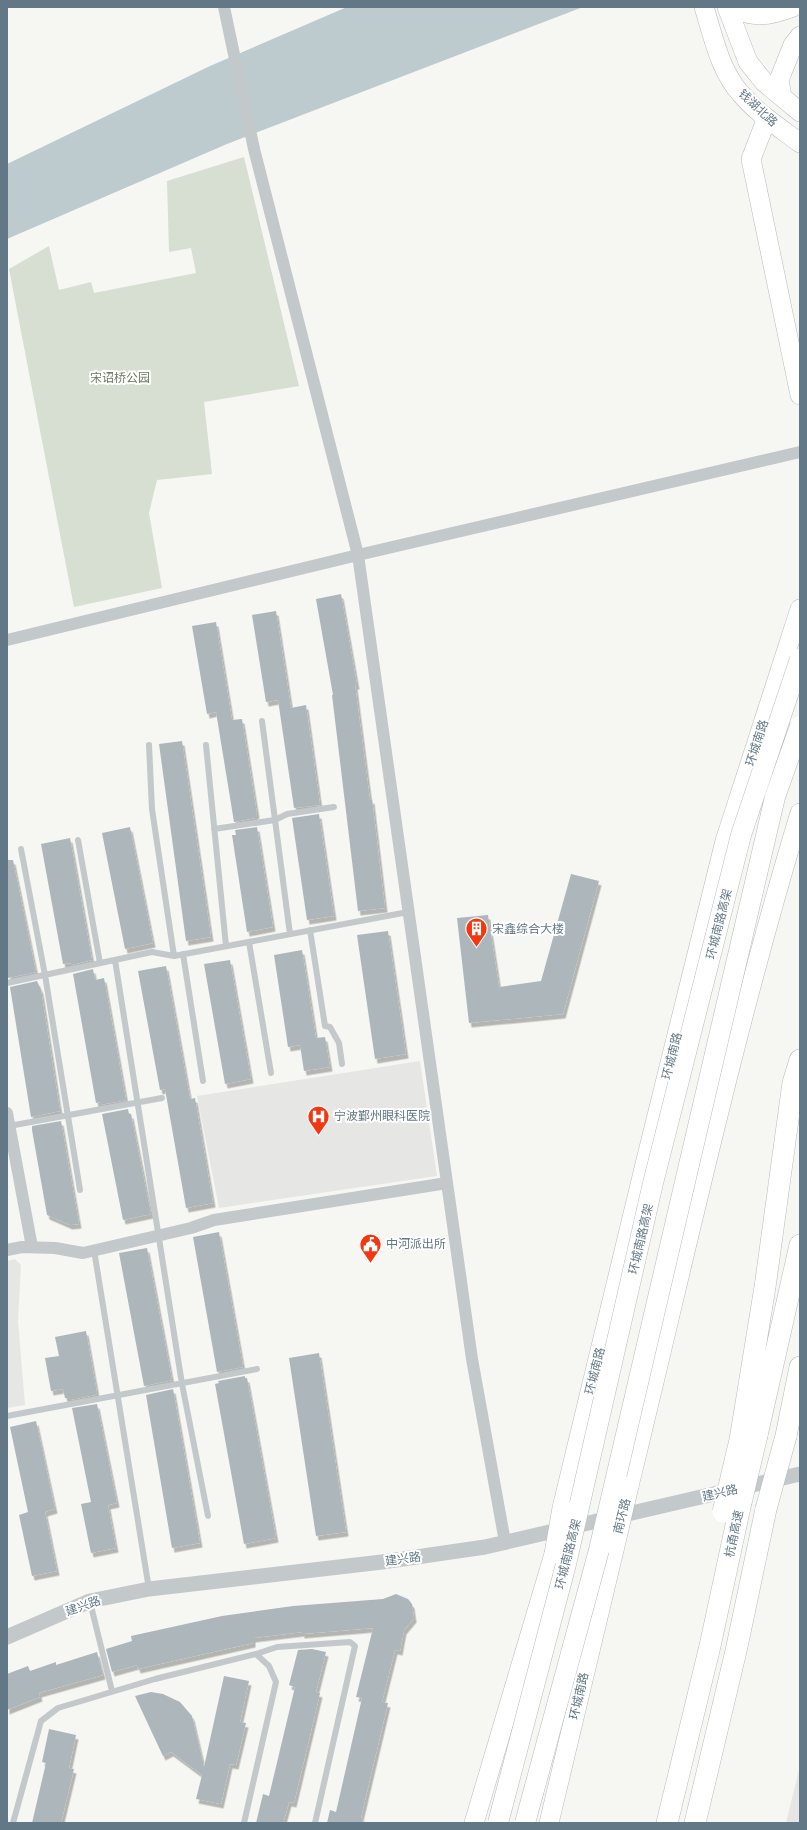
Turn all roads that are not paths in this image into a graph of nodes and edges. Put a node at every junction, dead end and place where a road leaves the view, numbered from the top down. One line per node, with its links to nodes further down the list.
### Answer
1 (704, 7): 8 (main road, 钱湖北路)
2 (727, 7): 3 (main road); 6 (main road, 钱湖北路)
3 (793, 7)
4 (225, 12): 12 (street)
5 (800, 36): 6 (main road)
6 (782, 97): 7 (main road, 钱湖北路)
7 (800, 112)
8 (767, 118): 9 (main road, 钱湖北路); 10 (main road)
9 (800, 144)
10 (799, 384)
11 (800, 452): 12 (street)
12 (358, 555): 14 (street); 26 (street)
13 (800, 609): 71 (main road, 环城南路, bridge)
14 (7, 640)
15 (800, 659): 72 (highway, 环城南路高架, bridge)
16 (262, 721): 22 (lane)
17 (800, 726): 73 (highway, 环城南路高架, bridge)
18 (149, 745): 32 (lane)
19 (206, 745): 23 (lane)
20 (334, 807): 22 (lane)
21 (800, 813): 62 (main road, 南环路, bridge)
22 (275, 820): 23 (lane); 28 (lane)
23 (214, 829): 30 (lane)
24 (78, 840): 34 (lane)
25 (22, 849): 35 (lane)
26 (408, 912): 27 (lane); 46 (street)
27 (310, 930): 28 (lane); 38 (lane)
28 (290, 934): 29 (lane)
29 (249, 942): 30 (lane); 39 (lane)
30 (226, 946): 31 (lane)
31 (183, 954): 32 (lane); 40 (lane)
32 (174, 956): 33 (lane)
33 (115, 960): 34 (lane); 42 (lane)
34 (100, 963): 35 (lane)
35 (45, 974): 36 (lane); 44 (lane)
36 (7, 983)
37 (800, 1060): 58 (highway)
38 (342, 1064)
39 (271, 1073)
40 (203, 1081)
41 (162, 1098): 42 (lane)
42 (138, 1102): 44 (lane); 48 (lane)
43 (7, 1113): 45 (street)
44 (69, 1115): 45 (lane); 47 (lane)
45 (9, 1126): 50 (street)
46 (447, 1183): 48 (street); 61 (street)
47 (80, 1190)
48 (159, 1235): 52 (street); 55 (lane)
49 (800, 1245): 58 (highway)
50 (32, 1247): 51 (street); 52 (street)
51 (7, 1250)
52 (94, 1250): 56 (lane)
53 (800, 1367): 76 (highway, bridge)
54 (257, 1369): 55 (lane)
55 (182, 1384): 56 (lane); 60 (lane)
56 (118, 1396): 57 (lane); 63 (lane)
57 (7, 1416)
58 (749, 1438): 75 (highway, bridge)
59 (800, 1474): 61 (street, 建兴路)
60 (208, 1516)
61 (505, 1542): 63 (street, 建兴路)
62 (615, 1546): 74 (main road, 环城南路)
63 (149, 1589): 64 (street, 建兴路)
64 (90, 1602): 65 (street, 建兴路); 67 (lane)
65 (7, 1637)
66 (256, 1654): 67 (lane); 69 (lane); 70 (lane)
67 (112, 1691): 68 (lane)
68 (13, 1823)
69 (244, 1823)
70 (315, 1823)
71 (474, 1823)
72 (498, 1823)
73 (525, 1823)
74 (549, 1823)
75 (667, 1823)
76 (695, 1823)

